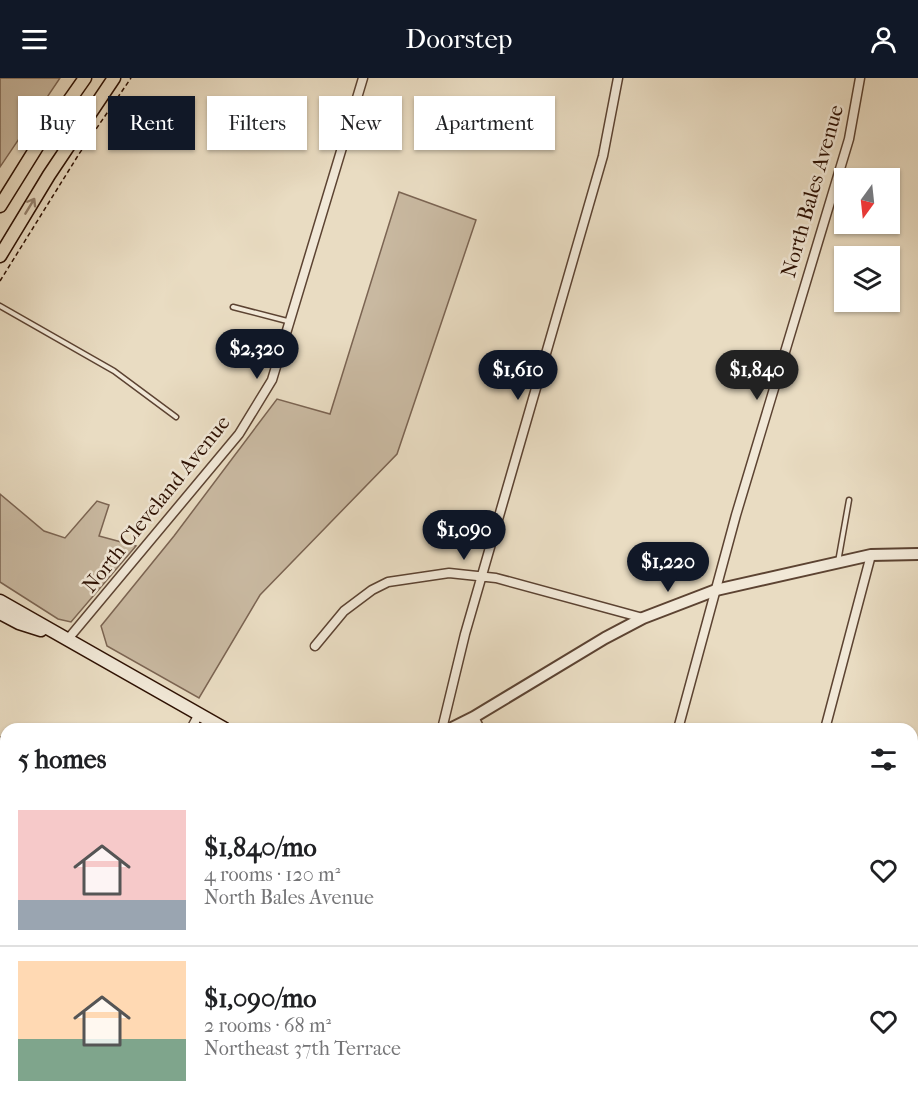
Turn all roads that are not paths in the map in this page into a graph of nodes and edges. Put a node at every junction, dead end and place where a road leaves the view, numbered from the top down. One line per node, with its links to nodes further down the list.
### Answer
1 (85, 78): 6 (main road)
2 (114, 78): 7 (main road, one-way to 2)
3 (363, 78): 10 (street, North Cleveland Avenue)
4 (618, 78): 16 (street)
5 (860, 78): 17 (street, North Bales Avenue)
6 (0, 206)
7 (0, 256)
8 (0, 306): 11 (lane)
9 (233, 307): 10 (lane)
10 (291, 322): 21 (street, North Cleveland Avenue)
11 (176, 417)
12 (849, 500): 15 (lane)
13 (918, 554): 14 (street)
14 (871, 555): 15 (street); 31 (street)
15 (838, 562): 17 (street)
16 (482, 576): 20 (street); 22 (street); 27 (street)
17 (716, 590): 20 (street); 30 (street, North Bales Avenue)
18 (0, 601): 21 (main road)
19 (0, 613): 21 (main road)
20 (643, 618): 24 (street)
21 (68, 639): 23 (main road)
22 (315, 646)
23 (199, 714): 25 (street); 26 (main road)
24 (474, 717): 28 (street); 29 (street)
25 (194, 723)
26 (215, 723)
27 (444, 723)
28 (462, 723)
29 (477, 723)
30 (680, 723)
31 (827, 723)

